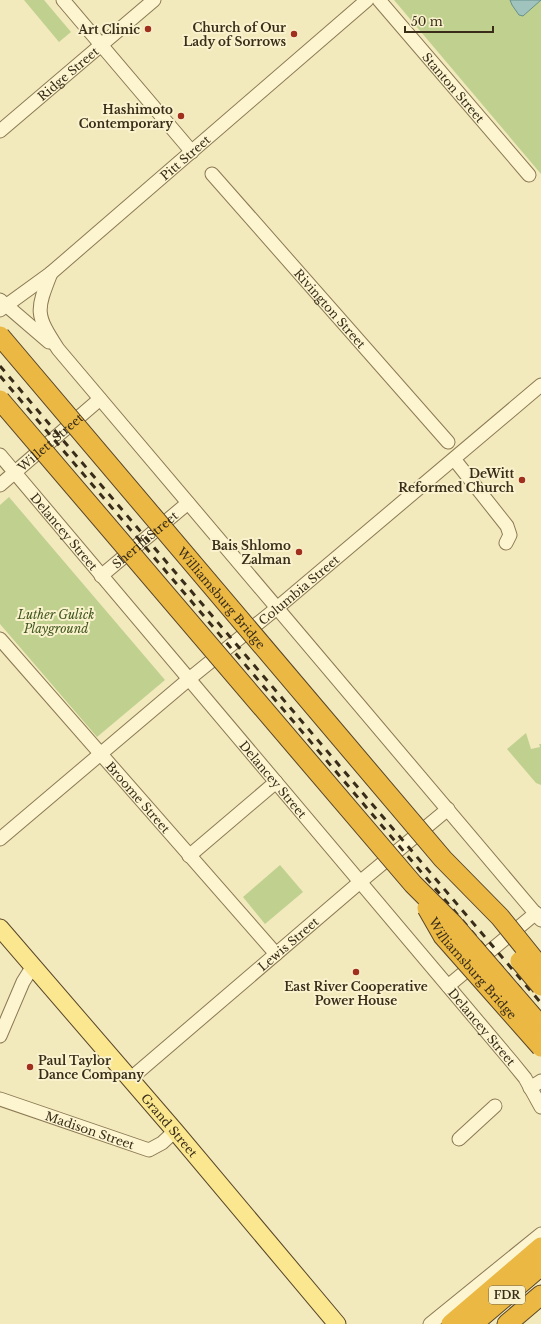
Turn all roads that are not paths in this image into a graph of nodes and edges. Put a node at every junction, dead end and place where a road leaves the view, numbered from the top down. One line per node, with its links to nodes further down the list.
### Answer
1 (63, 0): 5 (street)
2 (154, 0): 5 (street, Ridge Street)
3 (367, 0): 7 (street, Pitt Street)
4 (378, 0): 9 (street, Stanton Street)
5 (101, 45): 6 (street, Ridge Street); 7 (street)
6 (0, 131)
7 (192, 152): 10 (street, Pitt Street)
8 (212, 174): 17 (street, Rivington Street)
9 (529, 175)
10 (51, 273): 11 (street, Pitt Street); 13 (street)
11 (2, 305): 13 (street)
12 (0, 336): 33 (highway, Williamsburg Bridge, bridge)
13 (58, 349): 15 (street)
14 (541, 385): 19 (street, Columbia Street)
15 (100, 399): 20 (street, Willett Street); 22 (street)
16 (0, 400): 35 (highway, Williamsburg Bridge, bridge)
17 (448, 442)
18 (0, 456): 20 (street, Delancey Street)
19 (454, 459): 23 (street); 25 (street, Columbia Street)
20 (14, 472): 21 (street, Willett Street); 24 (street, Delancey Street)
21 (0, 485)
22 (188, 503): 24 (street, Sheriff Street); 25 (street)
23 (506, 543)
24 (101, 576): 27 (street, Delancey Street)
25 (277, 608): 27 (street, Columbia Street); 30 (street)
26 (0, 639): 28 (street, Broome Street)
27 (189, 679): 28 (street, Columbia Street); 29 (street, Delancey Street)
28 (101, 753): 31 (street, Columbia Street); 32 (street, Broome Street)
29 (276, 782): 32 (street); 34 (street, Delancey Street)
30 (448, 809): 34 (street, Lewis Street); 36 (street)
31 (0, 839)
32 (189, 856): 38 (street, Broome Street)
33 (443, 859): 40 (highway, Williamsburg Bridge, bridge); 42 (highway, Williamsburg Bridge, bridge)
34 (360, 882): 38 (street, Lewis Street); 41 (street, Delancey Street)
35 (413, 884): 43 (highway, Williamsburg Bridge, bridge); 45 (highway, Williamsburg Bridge, bridge)
36 (538, 916): 41 (street)
37 (0, 928): 39 (main road, Grand Street)
38 (276, 954): 46 (street, Lewis Street)
39 (33, 966): 44 (street); 46 (main road, Grand Street)
40 (541, 968)
41 (448, 986): 47 (street, Delancey Street)
42 (541, 986)
43 (541, 1026)
44 (0, 1036)
45 (541, 1047)
46 (130, 1079): 51 (main road, Grand Street)
47 (536, 1085): 50 (street, Delancey Street)
48 (0, 1099): 51 (street, Madison Street)
49 (495, 1106): 52 (street)
50 (541, 1107)
51 (175, 1131): 57 (main road, Grand Street)
52 (459, 1139)
53 (541, 1234): 58 (street)
54 (541, 1247): 59 (highway)
55 (541, 1266): 60 (highway, FDR)
56 (541, 1295): 61 (highway, FDR)
57 (337, 1324)
58 (430, 1324)
59 (451, 1324)
60 (473, 1324)
61 (507, 1324)

